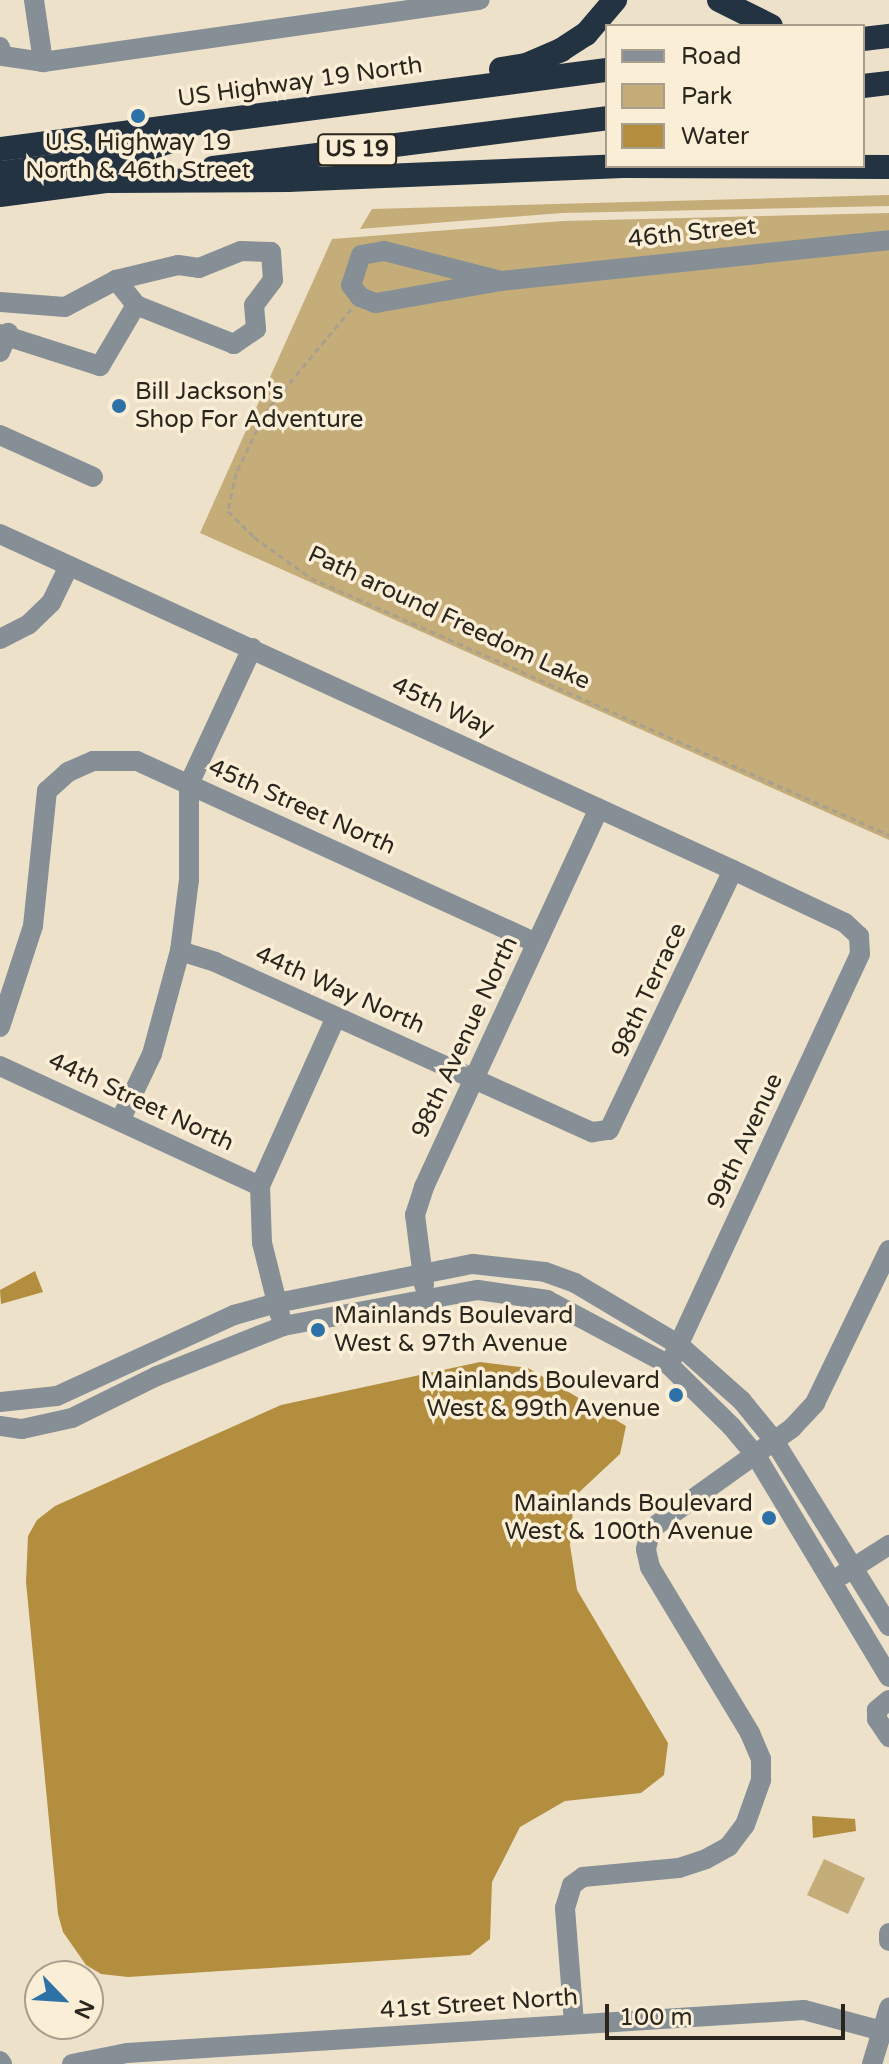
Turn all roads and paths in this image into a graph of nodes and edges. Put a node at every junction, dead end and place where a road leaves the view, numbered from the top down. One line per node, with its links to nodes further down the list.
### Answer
1 (34, 0): 9 (street)
2 (480, 0): 9 (street)
3 (615, 0): 13 (highway)
4 (719, 0): 5 (highway)
5 (767, 24)
6 (889, 36): 7 (highway)
7 (865, 39)
8 (1, 54): 9 (street)
9 (43, 62)
10 (605, 70): 13 (highway, US Highway 19 North / US 19)
11 (889, 83): 12 (highway)
12 (865, 86)
13 (430, 91): 15 (highway, US Highway 19 North / US 19)
14 (605, 118): 21 (highway, US 19)
15 (241, 119): 16 (highway, US Highway 19 North / US 19); 20 (highway)
16 (0, 149)
17 (605, 167): 21 (highway)
18 (865, 167): 19 (highway)
19 (889, 167)
20 (0, 173)
21 (107, 181): 22 (highway, US 19)
22 (0, 195)
23 (889, 240): 25 (street, 46th Street)
24 (116, 280): 26 (street); 27 (street); 27 (street)
25 (501, 281): 25 (street, 46th Street)
26 (0, 302)
27 (136, 305): 29 (street)
28 (351, 308): 38 (path, Path around Freedom Lake)
29 (3, 340)
30 (0, 435): 31 (street)
31 (93, 477)
32 (0, 534): 33 (street, 45th Way)
33 (69, 566): 34 (street); 35 (street, 45th Way)
34 (0, 639)
35 (252, 648): 36 (street); 37 (street, 45th Way)
36 (189, 784): 41 (street, 45th Street North); 42 (street); 44 (street, 45th Street North)
37 (599, 808): 39 (street, 45th Way); 41 (street, 98th Avenue North)
38 (889, 835)
39 (733, 870): 40 (street, 45th Way); 48 (street, 98th Terrace)
40 (859, 936): 55 (street, 99th Avenue)
41 (537, 943): 46 (street, 98th Avenue North)
42 (180, 951): 43 (street, 44th Way North); 47 (street)
43 (336, 1017): 46 (street, 44th Way North); 49 (street)
44 (0, 1027)
45 (0, 1066): 47 (street, 44th Street North)
46 (474, 1079): 48 (street, 44th Way North); 51 (street, 98th Avenue North)
47 (120, 1121): 49 (street, 44th Street North)
48 (609, 1130)
49 (260, 1186): 53 (street)
50 (889, 1250): 59 (street)
51 (421, 1272): 52 (street, 98th Avenue North); 53 (street); 55 (street)
52 (426, 1297): 54 (street); 56 (street)
53 (277, 1303): 54 (street); 57 (street)
54 (283, 1326): 58 (street)
55 (679, 1345): 56 (street, 99th Avenue); 59 (street)
56 (669, 1365): 60 (street)
57 (0, 1402)
58 (0, 1426)
59 (773, 1439): 60 (street); 62 (street)
60 (755, 1454): 63 (street); 71 (street)
61 (889, 1545): 62 (street)
62 (853, 1568): 63 (street); 64 (street)
63 (832, 1581): 65 (street)
64 (889, 1626)
65 (889, 1677)
66 (889, 1700): 67 (street)
67 (889, 1737)
68 (889, 1933): 69 (street)
69 (889, 1941)
70 (889, 2008): 72 (street)
71 (574, 2023): 72 (street, 41st Street North); 73 (street, 41st Street North)
72 (885, 2032): 74 (street)
73 (72, 2064)
74 (872, 2064)

